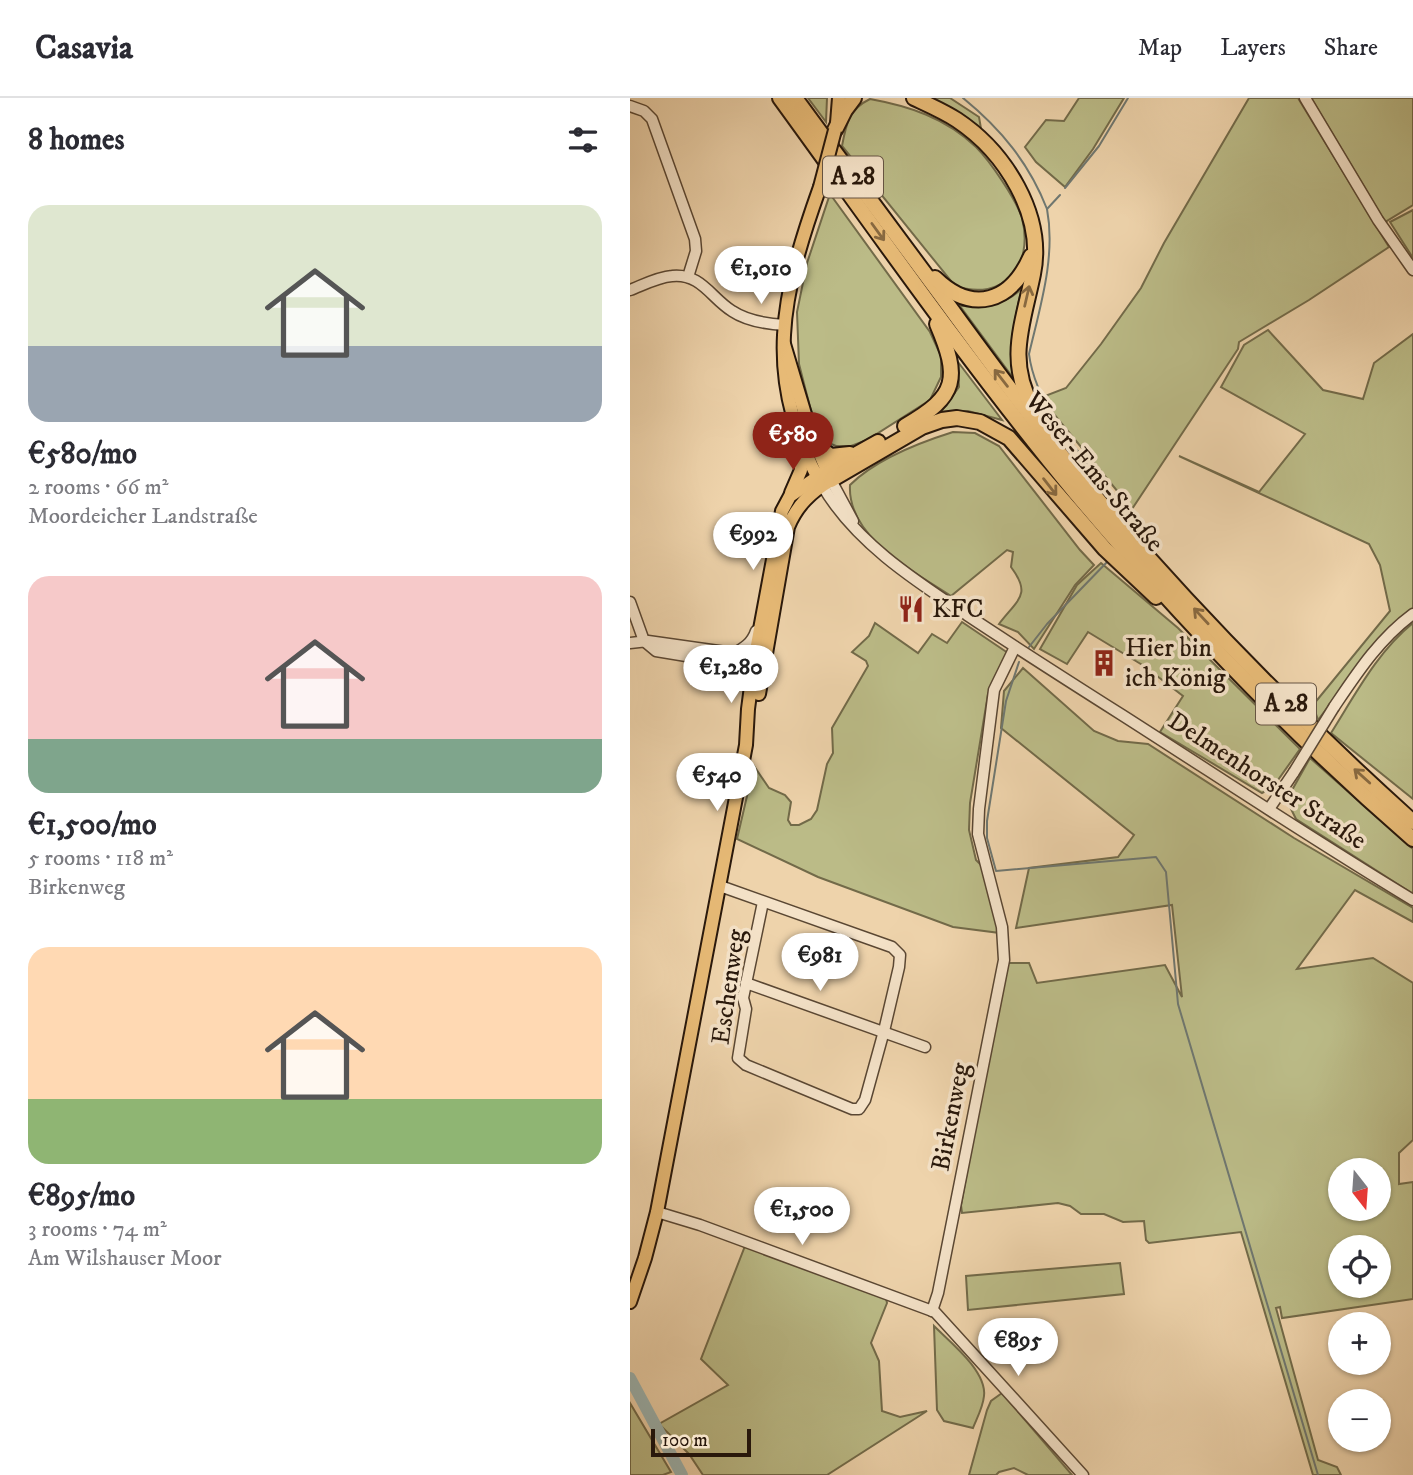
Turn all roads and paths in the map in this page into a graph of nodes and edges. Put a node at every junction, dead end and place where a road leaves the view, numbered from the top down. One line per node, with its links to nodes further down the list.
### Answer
1 (780, 98): 14 (highway, Weser-Ems-Straße / A 28, one-way to 14)
2 (795, 98): 10 (highway, Weser-Ems-Straße / A 28)
3 (839, 98): 8 (main road, Delmenhorster Straße)
4 (854, 98): 8 (highway)
5 (914, 98): 9 (highway)
6 (1305, 98): 11 (street)
7 (630, 106): 12 (street)
8 (835, 130): 15 (main road, Delmenhorster Straße, bridge)
9 (1033, 251): 10 (highway); 16 (highway, one-way to 9)
10 (911, 256): 16 (highway, Weser-Ems-Straße / A 28, one-way to 10)
11 (1413, 270)
12 (688, 277): 13 (street); 15 (street)
13 (630, 290)
14 (926, 296): 18 (highway); 21 (highway, Weser-Ems-Straße / A 28)
15 (785, 325): 17 (main road, Delmenhorster Straße)
16 (1043, 432): 21 (highway, Weser-Ems-Straße / A 28)
17 (808, 443): 18 (highway); 19 (main road, Delmenhorster Straße); 20 (main road)
18 (855, 455): 19 (highway)
19 (824, 478): 20 (main road); 21 (highway, one-way to 21); 27 (street, Delmenhorster Straße); 29 (main road)
20 (790, 496): 24 (main road)
21 (1120, 545): 31 (highway, Weser-Ems-Straße / A 28, one-way to 21); 32 (highway, A 28)
22 (631, 604): 25 (street)
23 (1413, 614): 30 (street, bridge)
24 (760, 625): 28 (street); 29 (main road)
25 (646, 637): 26 (street); 28 (street); 29 (street)
26 (630, 643)
27 (1015, 647): 30 (street, Delmenhorster Straße); 41 (street, Birkenweg)
28 (733, 654): 29 (street)
29 (759, 663): 33 (main road)
30 (1269, 809): 34 (street, Delmenhorster Straße)
31 (1413, 822)
32 (1413, 839)
33 (720, 886): 35 (street, Eschenweg); 39 (main road)
34 (1413, 900)
35 (763, 902): 36 (street, Eschenweg); 37 (street, Eschenweg)
36 (746, 983): 37 (street); 37 (street, Eschenweg)
37 (884, 1031): 38 (street)
38 (925, 1047)
39 (657, 1212): 40 (main road); 41 (street)
40 (630, 1302)
41 (932, 1311): 42 (street)
42 (1083, 1475)

